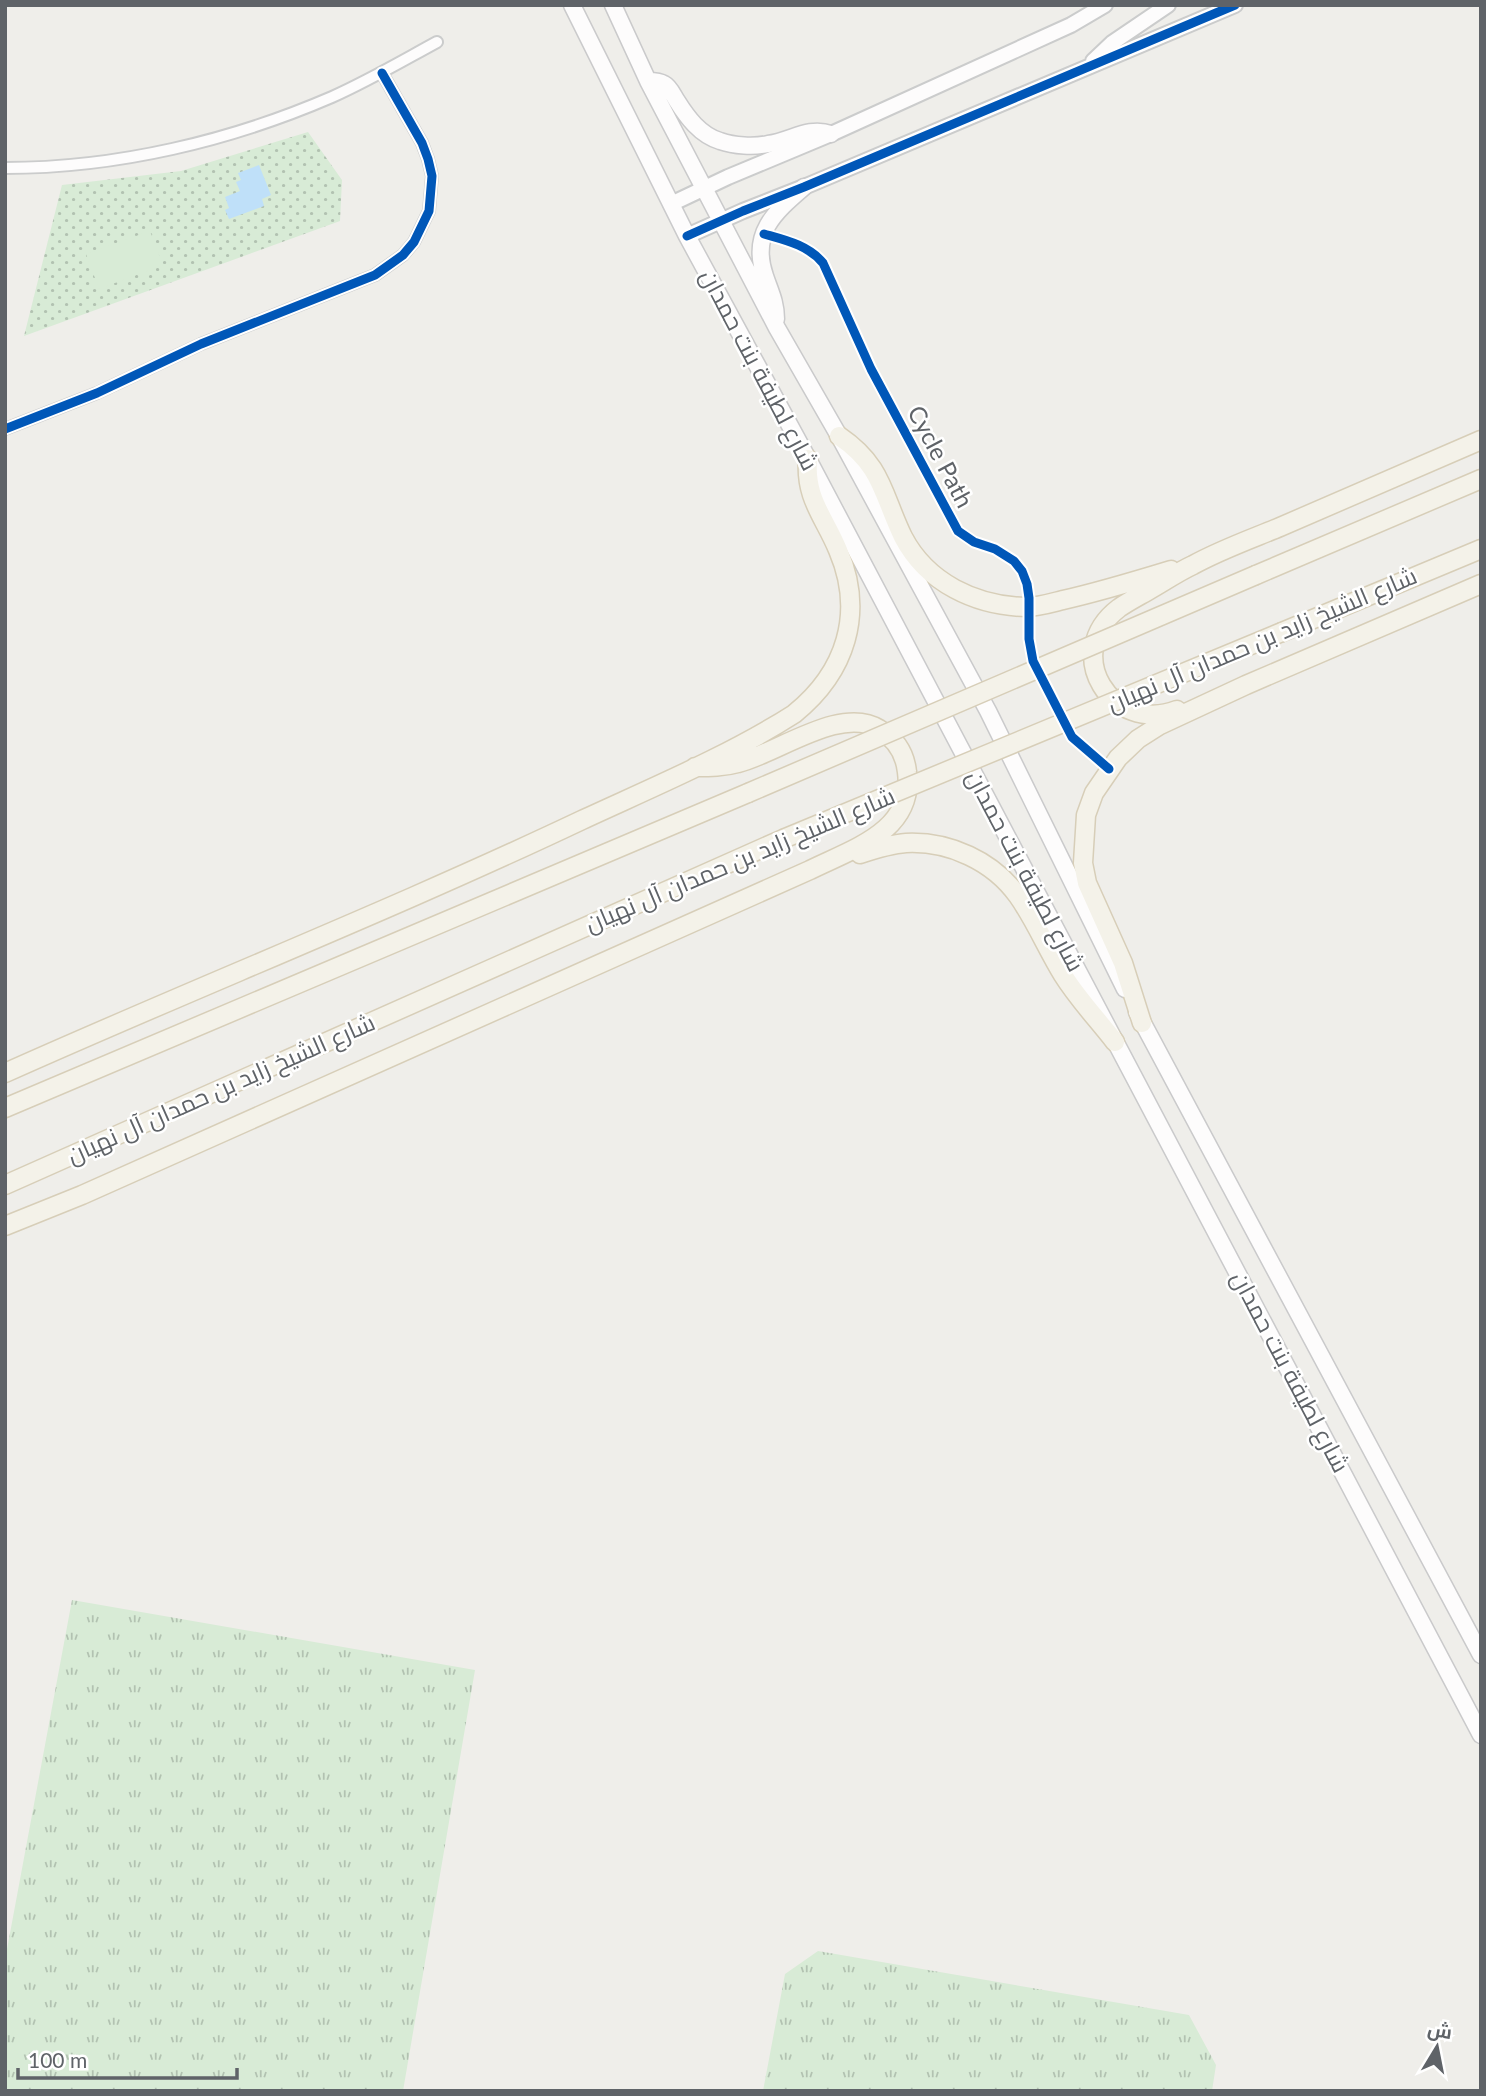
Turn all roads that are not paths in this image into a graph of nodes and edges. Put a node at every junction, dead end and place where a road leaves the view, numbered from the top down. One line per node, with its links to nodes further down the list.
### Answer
1 (572, 5): 16 (main road, شارع لطيفة بنت حمدان)
2 (613, 5): 11 (main road, شارع لطيفة بنت حمدان)
3 (1093, 5): 7 (street)
4 (1105, 5): 7 (street)
5 (1168, 5): 9 (street)
6 (1235, 5): 9 (street)
7 (1071, 25): 12 (street)
8 (437, 42): 10 (street)
9 (1087, 67): 14 (street)
10 (382, 73): 13 (street); 20 (street)
11 (648, 81): 12 (main road); 15 (main road, شارع لطيفة بنت حمدان)
12 (831, 134): 15 (street)
13 (5, 168)
14 (804, 187): 17 (street); 19 (main road)
15 (703, 188): 16 (street); 17 (main road, شارع لطيفة بنت حمدان)
16 (671, 204): 18 (main road, شارع لطيفة بنت حمدان)
17 (721, 222): 18 (street); 19 (main road, شارع لطيفة بنت حمدان)
18 (687, 236): 23 (main road, شارع لطيفة بنت حمدان)
19 (777, 328): 21 (main road, شارع لطيفة بنت حمدان)
20 (5, 429)
21 (839, 436): 26 (main road); 31 (main road, شارع لطيفة بنت حمدان)
22 (1481, 440): 26 (main road)
23 (808, 459): 29 (main road); 32 (main road, شارع لطيفة بنت حمدان)
24 (1481, 479): 34 (main road, bridge)
25 (1481, 549): 35 (main road, شارع الشيخ زايد بن حمدان آل نهيان, bridge)
26 (1194, 564): 28 (main road)
27 (1481, 584): 28 (main road)
28 (1246, 685): 31 (main road)
29 (695, 767): 30 (main road); 33 (main road)
30 (810, 870): 32 (main road); 36 (main road)
31 (1142, 1023): 37 (main road, شارع لطيفة بنت حمدان)
32 (1115, 1042): 38 (main road, شارع لطيفة بنت حمدان)
33 (5, 1073)
34 (5, 1108)
35 (5, 1185)
36 (5, 1226)
37 (1481, 1655)
38 (1481, 1735)

